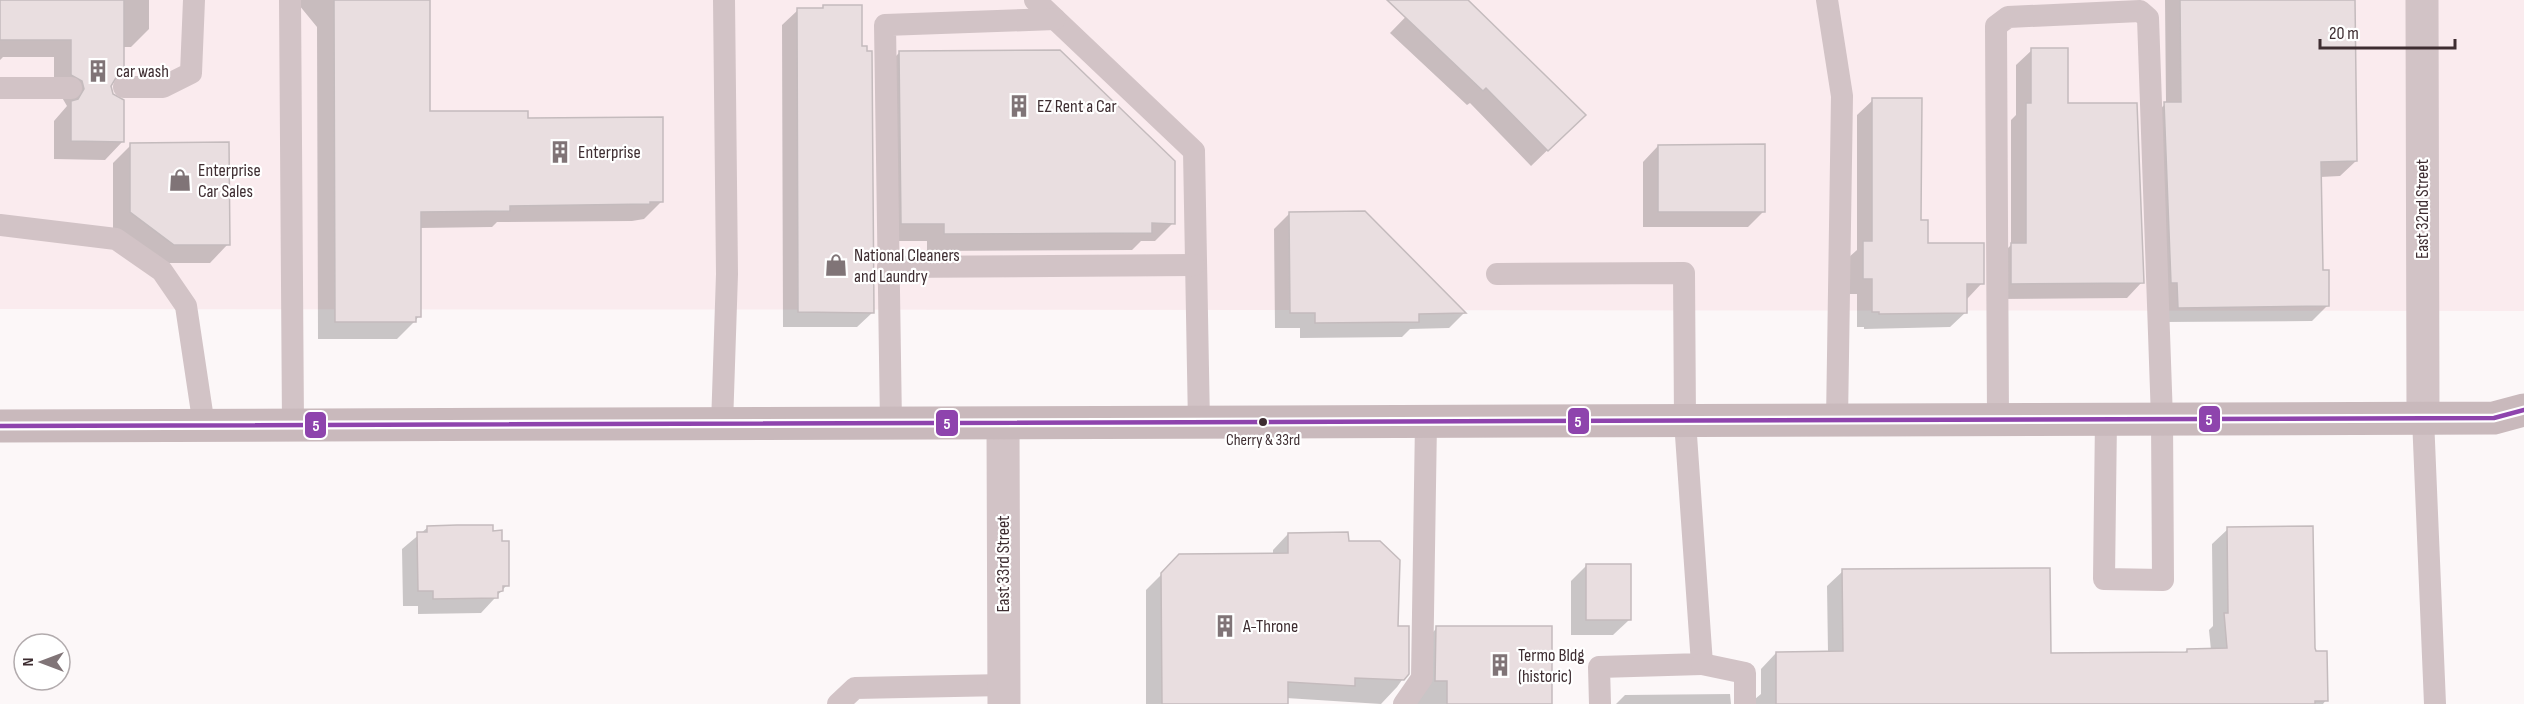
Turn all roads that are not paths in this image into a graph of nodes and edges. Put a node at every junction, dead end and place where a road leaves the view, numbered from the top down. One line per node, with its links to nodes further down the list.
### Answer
1 (194, 0): 8 (lane)
2 (290, 0): 26 (lane)
3 (724, 0): 27 (lane)
4 (1035, 0): 7 (lane)
5 (1827, 0): 21 (lane)
6 (2422, 0): 16 (street, East 32nd Street)
7 (1055, 19): 12 (lane); 13 (lane)
8 (124, 87)
9 (0, 88): 10 (lane)
10 (71, 88)
11 (0, 225): 28 (lane)
12 (1194, 265): 13 (lane); 25 (lane)
13 (888, 267): 23 (lane)
14 (1497, 274): 20 (lane)
15 (2509, 414): 16 (main road); 30 (main road)
16 (2423, 418): 19 (main road); 38 (lane)
17 (1998, 419): 18 (main road); 19 (lane); 21 (main road)
18 (2106, 419): 19 (main road); 19 (lane)
19 (2162, 419)
20 (1685, 421): 21 (main road); 22 (main road); 31 (lane)
21 (1837, 421)
22 (1426, 422): 25 (main road); 35 (lane)
23 (891, 424): 24 (main road); 27 (main road)
24 (1003, 424): 25 (main road); 32 (street, East 33rd Street)
25 (1199, 424)
26 (293, 425): 27 (main road); 28 (main road)
27 (722, 425)
28 (204, 426): 29 (main road)
29 (0, 427)
30 (2524, 430)
31 (1702, 664): 36 (lane); 37 (lane)
32 (1004, 695): 33 (lane)
33 (899, 696): 34 (lane)
34 (838, 704)
35 (1404, 704)
36 (1600, 704)
37 (1745, 704)
38 (2435, 704)

